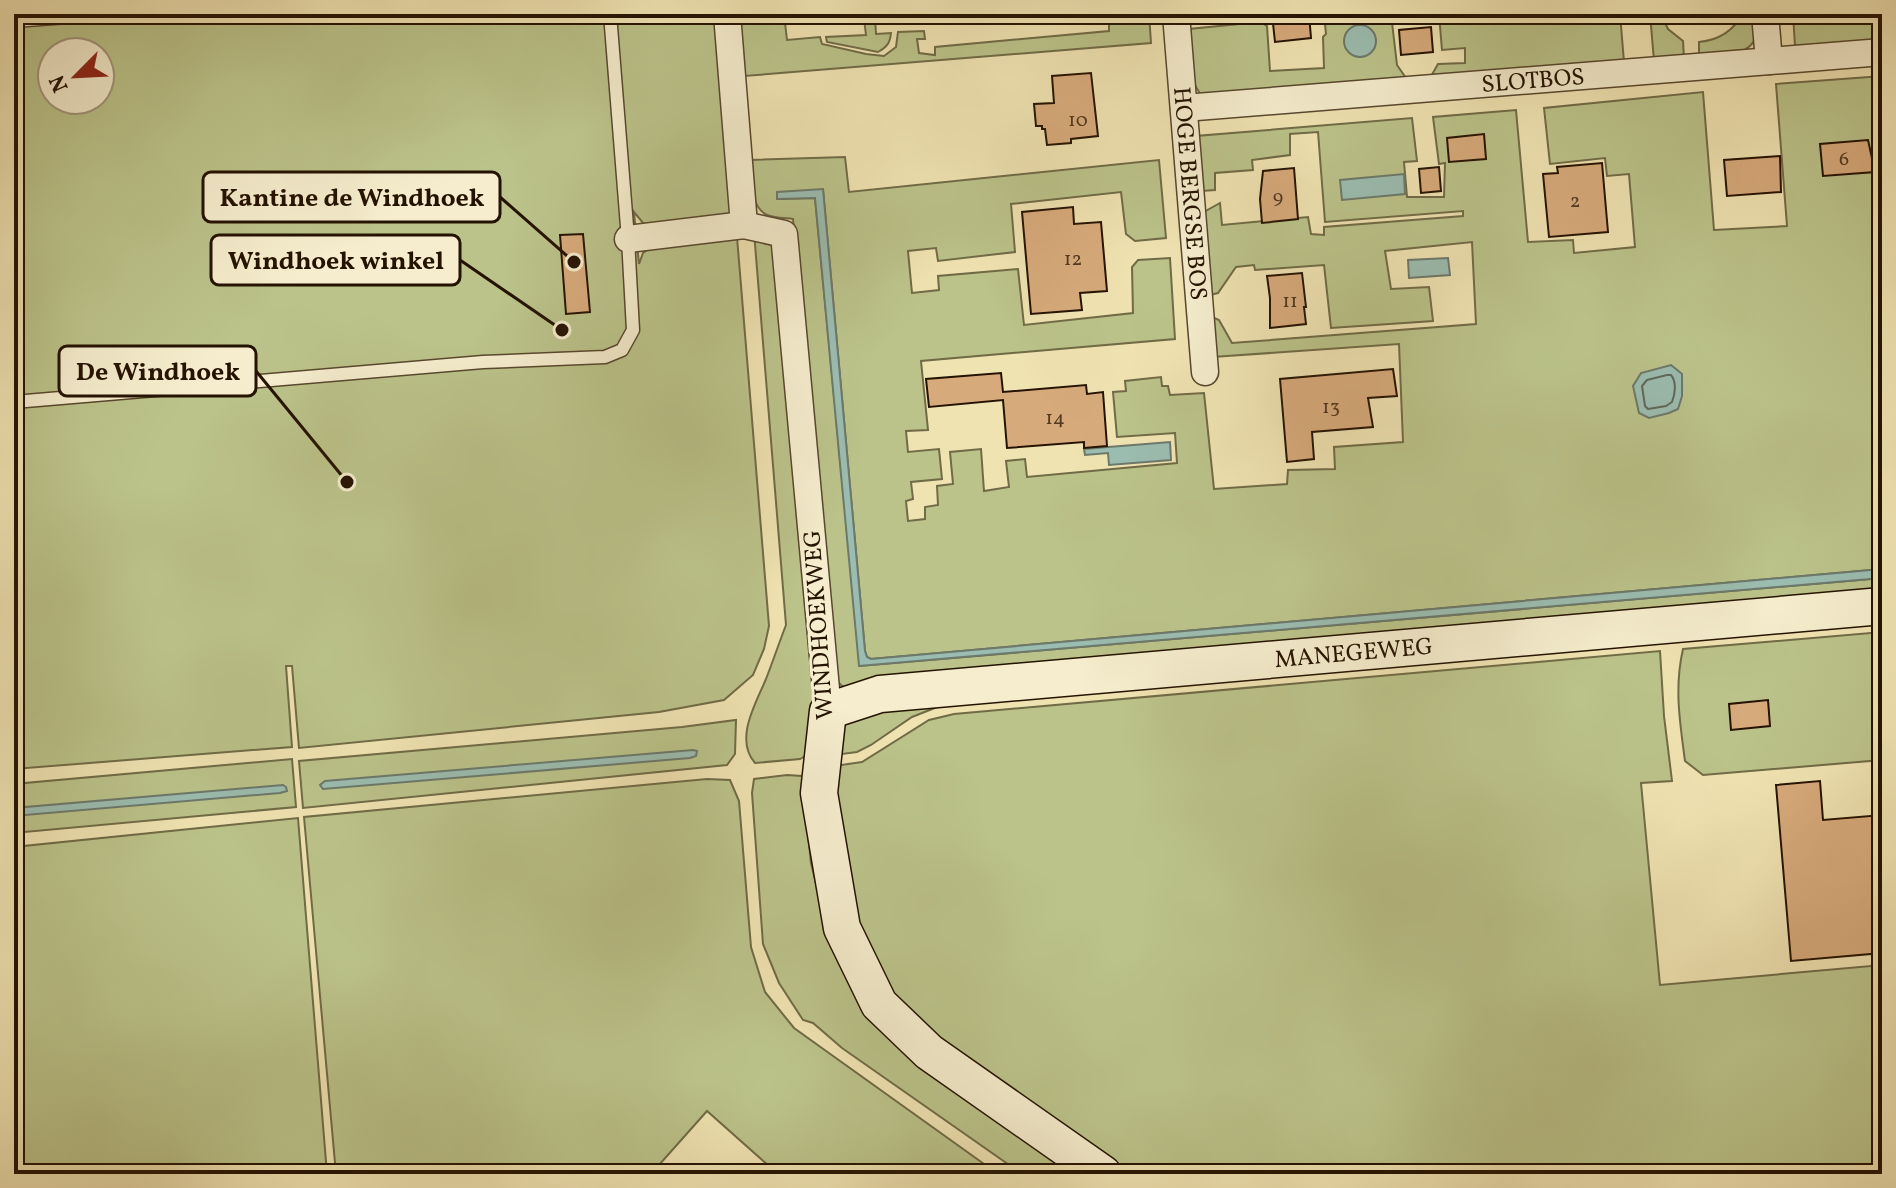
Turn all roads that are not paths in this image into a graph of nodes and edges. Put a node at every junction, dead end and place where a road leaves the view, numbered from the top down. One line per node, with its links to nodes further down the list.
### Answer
1 (107, 14): 6 (lane)
2 (610, 14): 11 (lane)
3 (727, 14): 10 (street)
4 (1176, 14): 9 (street, HOGE BERGSE BOS)
5 (1765, 14): 8 (street)
6 (14, 21)
7 (1882, 52): 8 (street, SLOTBOS)
8 (1769, 61): 9 (street, SLOTBOS)
9 (1184, 108): 12 (street, HOGE BERGSE BOS)
10 (744, 225): 11 (street, WINDHOEKWEG); 15 (street, WINDHOEKWEG)
11 (628, 239): 13 (lane)
12 (1205, 372)
13 (14, 402)
14 (1882, 606): 15 (street, MANEGEWEG)
15 (828, 711): 16 (street, WINDHOEKWEG)
16 (1103, 1174)

